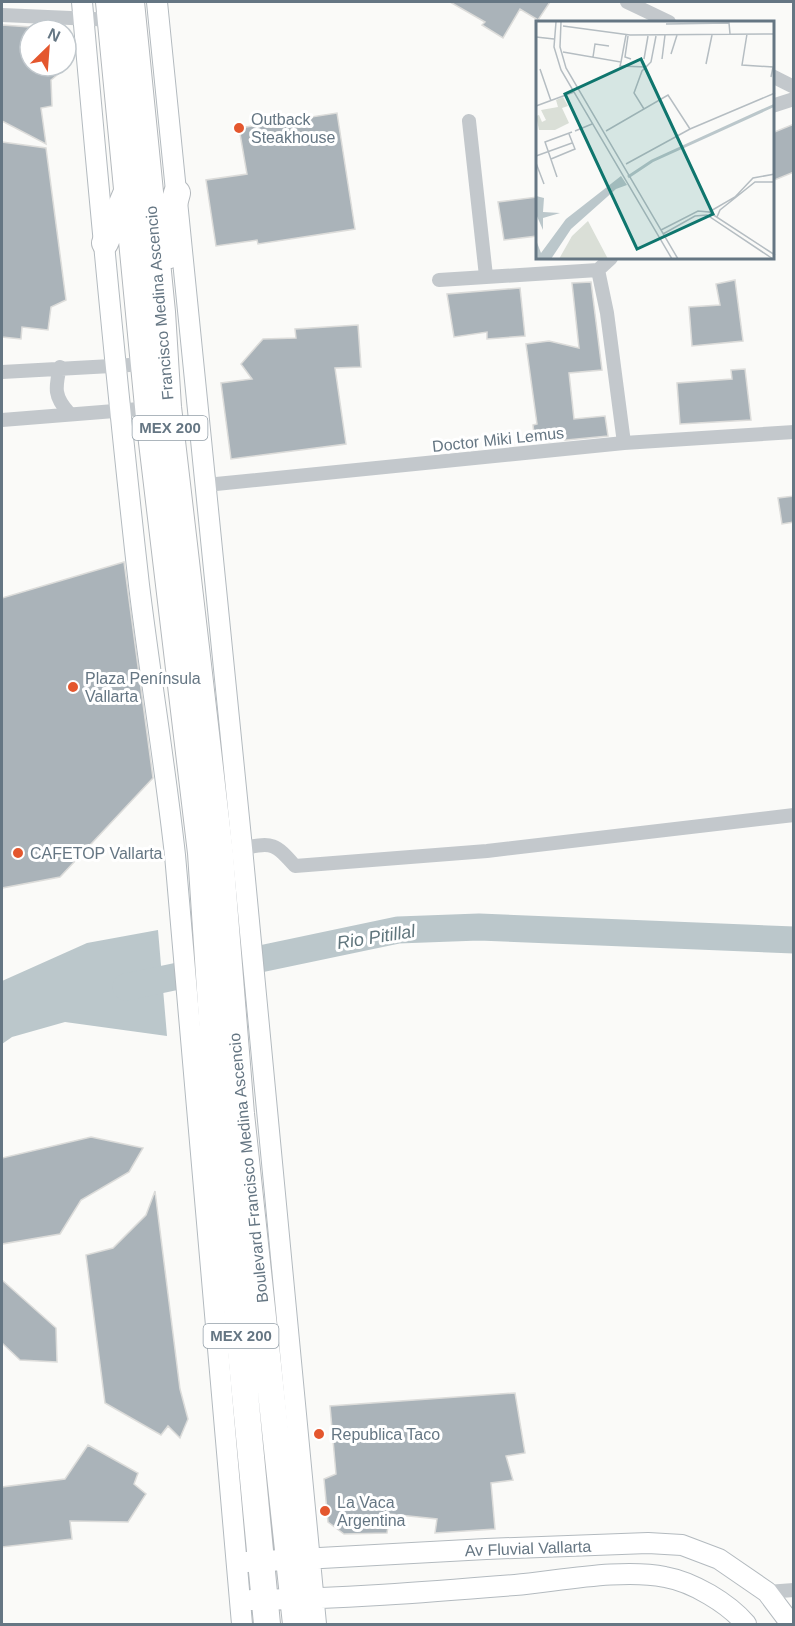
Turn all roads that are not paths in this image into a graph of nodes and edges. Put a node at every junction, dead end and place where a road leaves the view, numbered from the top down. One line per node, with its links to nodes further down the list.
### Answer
1 (157, 2): 13 (main road)
2 (627, 2): 6 (street)
3 (121, 10): 4 (street); 12 (highway, Francisco Medina Ascencio / MEX 200); 19 (highway, Francisco Medina Ascencio / MEX 200)
4 (83, 11): 5 (street); 14 (main road)
5 (2, 15)
6 (667, 21)
7 (774, 77): 8 (street)
8 (794, 87)
9 (794, 99): 10 (street)
10 (774, 105)
11 (469, 121): 17 (street)
12 (128, 191): 14 (highway); 20 (highway, Francisco Medina Ascencio / MEX 200)
13 (177, 194): 19 (highway); 30 (main road)
14 (105, 243): 21 (main road)
15 (609, 260): 16 (street)
16 (598, 270): 17 (street); 29 (street)
17 (486, 276): 18 (street)
18 (439, 280)
19 (162, 312): 20 (highway, Francisco Medina Ascencio / MEX 200)
20 (155, 364): 21 (street); 24 (highway, Francisco Medina Ascencio / MEX 200)
21 (115, 366): 22 (street); 25 (main road)
22 (60, 368): 23 (street); 26 (street)
23 (2, 372)
24 (158, 408): 25 (street); 32 (highway, Francisco Medina Ascencio / MEX 200)
25 (119, 409): 26 (street); 33 (main road)
26 (69, 413): 27 (street)
27 (2, 420)
28 (794, 432): 29 (street, Doctor Miki Lemus)
29 (624, 443): 30 (street, Doctor Miki Lemus)
30 (206, 485): 32 (main road)
31 (794, 814): 32 (street)
32 (226, 852): 33 (highway, Boulevard Francisco Medina Ascencio / MEX 200); 34 (main road)
33 (219, 1111): 34 (highway, Boulevard Francisco Medina Ascencio / MEX 200); 35 (highway, Boulevard Francisco Medina Ascencio / MEX 200); 36 (main road)
34 (300, 1560): 35 (main road, Av Fluvial Vallarta); 38 (main road, Av Fluvial Vallarta); 39 (highway, Boulevard Francisco Medina Ascencio / MEX 200)
35 (263, 1561): 36 (main road, Av Fluvial Vallarta); 41 (highway, Boulevard Francisco Medina Ascencio / MEX 200)
36 (236, 1562): 40 (main road)
37 (794, 1590): 38 (street)
38 (767, 1592): 46 (main road, Av Fluvial Vallarta)
39 (304, 1598): 41 (main road, Av Fluvial Vallarta); 43 (highway, Boulevard Francisco Medina Ascencio / MEX 200); 44 (main road); 45 (main road, Av Fluvial Vallarta)
40 (240, 1600): 41 (main road, Av Fluvial Vallarta); 42 (main road)
41 (266, 1612)
42 (242, 1624)
43 (296, 1624)
44 (316, 1624)
45 (746, 1624)
46 (791, 1624)

